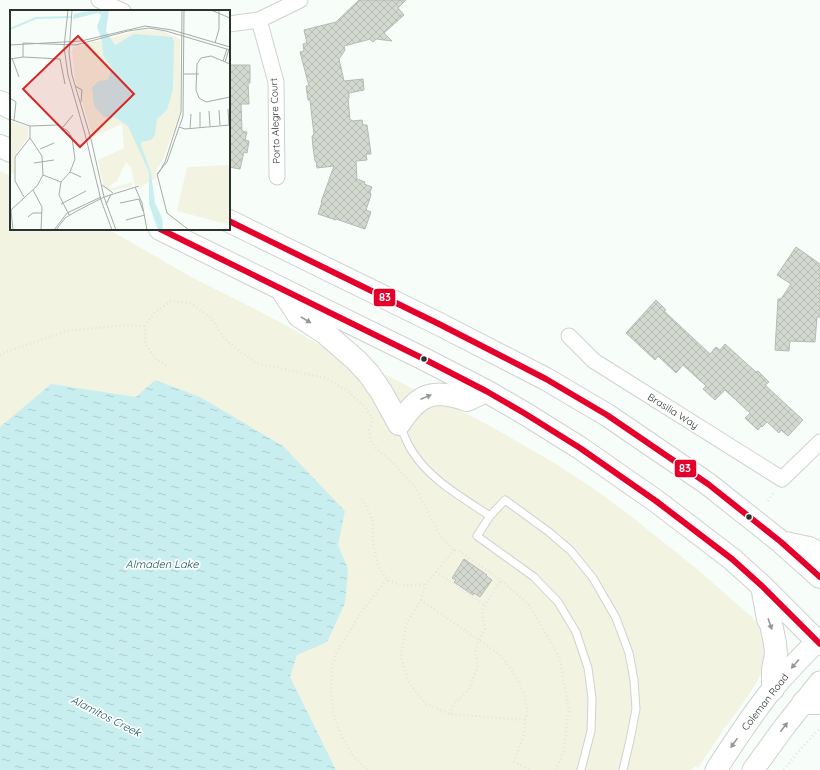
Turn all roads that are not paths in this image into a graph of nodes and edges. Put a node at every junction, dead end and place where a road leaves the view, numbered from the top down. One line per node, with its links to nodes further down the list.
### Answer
1 (99, 0): 3 (street)
2 (300, 0): 4 (street)
3 (120, 10)
4 (260, 20): 5 (street); 10 (street, Porto Alegre Court)
5 (230, 24)
6 (0, 102): 7 (main road)
7 (10, 107)
8 (0, 146): 9 (main road)
9 (10, 151)
10 (277, 177)
11 (230, 221): 19 (main road)
12 (162, 230): 13 (main road)
13 (282, 290): 15 (main road); 16 (main road, one-way to 16)
14 (569, 336): 17 (street, Brasilia Way)
15 (486, 392): 16 (main road, one-way to 15); 22 (main road)
16 (400, 424): 18 (lane)
17 (820, 442)
18 (490, 516): 27 (lane); 28 (lane)
19 (781, 542): 20 (main road); 21 (main road)
20 (820, 554)
21 (820, 577)
22 (762, 586): 23 (main road); 25 (main road, one-way to 25)
23 (819, 641): 25 (street, Coleman Road, one-way to 25)
24 (820, 682): 26 (street)
25 (773, 689): 29 (street, Coleman Road, one-way to 29)
26 (812, 703): 30 (street, one-way to 26)
27 (581, 770)
28 (623, 770)
29 (716, 770)
30 (753, 770)

